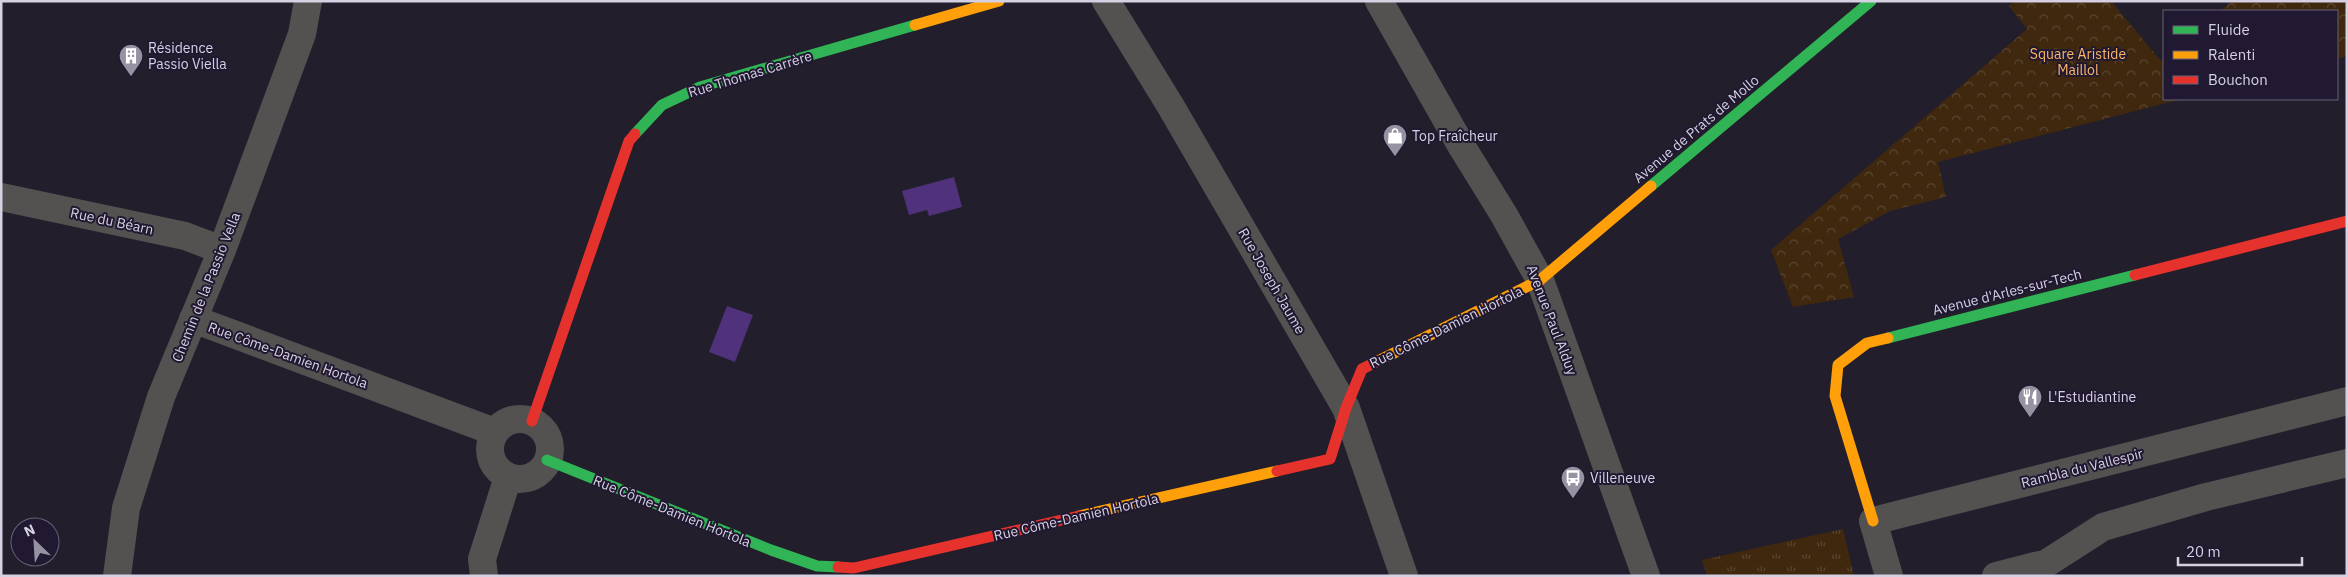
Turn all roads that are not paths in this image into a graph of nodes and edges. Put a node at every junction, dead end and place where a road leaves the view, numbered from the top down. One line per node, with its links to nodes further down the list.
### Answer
1 (308, 1): 8 (street, Chemin de la Passio Vella)
2 (999, 1): 13 (street, Rue Thomas Carrère)
3 (1106, 1): 12 (street, Rue Joseph Jaume)
4 (1379, 1): 9 (street, Avenue Paul Alduy)
5 (1871, 1): 9 (street, Avenue de Prats de Mollo)
6 (1, 197): 8 (street, Rue du Béarn)
7 (2347, 221): 18 (street, Avenue d'Arles-sur-Tech)
8 (222, 250): 10 (street, Chemin de la Passio Vella)
9 (1540, 280): 12 (street, Rue Côme-Damien Hortola); 24 (street, Avenue Paul Alduy)
10 (193, 319): 14 (street, Rue Côme-Damien Hortola); 21 (street, Chemin de la Passio Vella)
11 (2347, 401): 18 (street, Rambla du Vallespir)
12 (1346, 408): 20 (street, Rue Côme-Damien Hortola); 23 (street, Rue Joseph Jaume)
13 (532, 420): 14 (street); 15 (street)
14 (495, 432): 17 (street)
15 (548, 460): 17 (street); 20 (street, Rue Côme-Damien Hortola)
16 (2347, 463): 19 (street)
17 (508, 477): 22 (street)
18 (1873, 521): 25 (street)
19 (2048, 570): 26 (street)
20 (819, 571)
21 (117, 576)
22 (484, 576)
23 (1404, 576)
24 (1646, 576)
25 (1889, 576)
26 (1996, 576)

